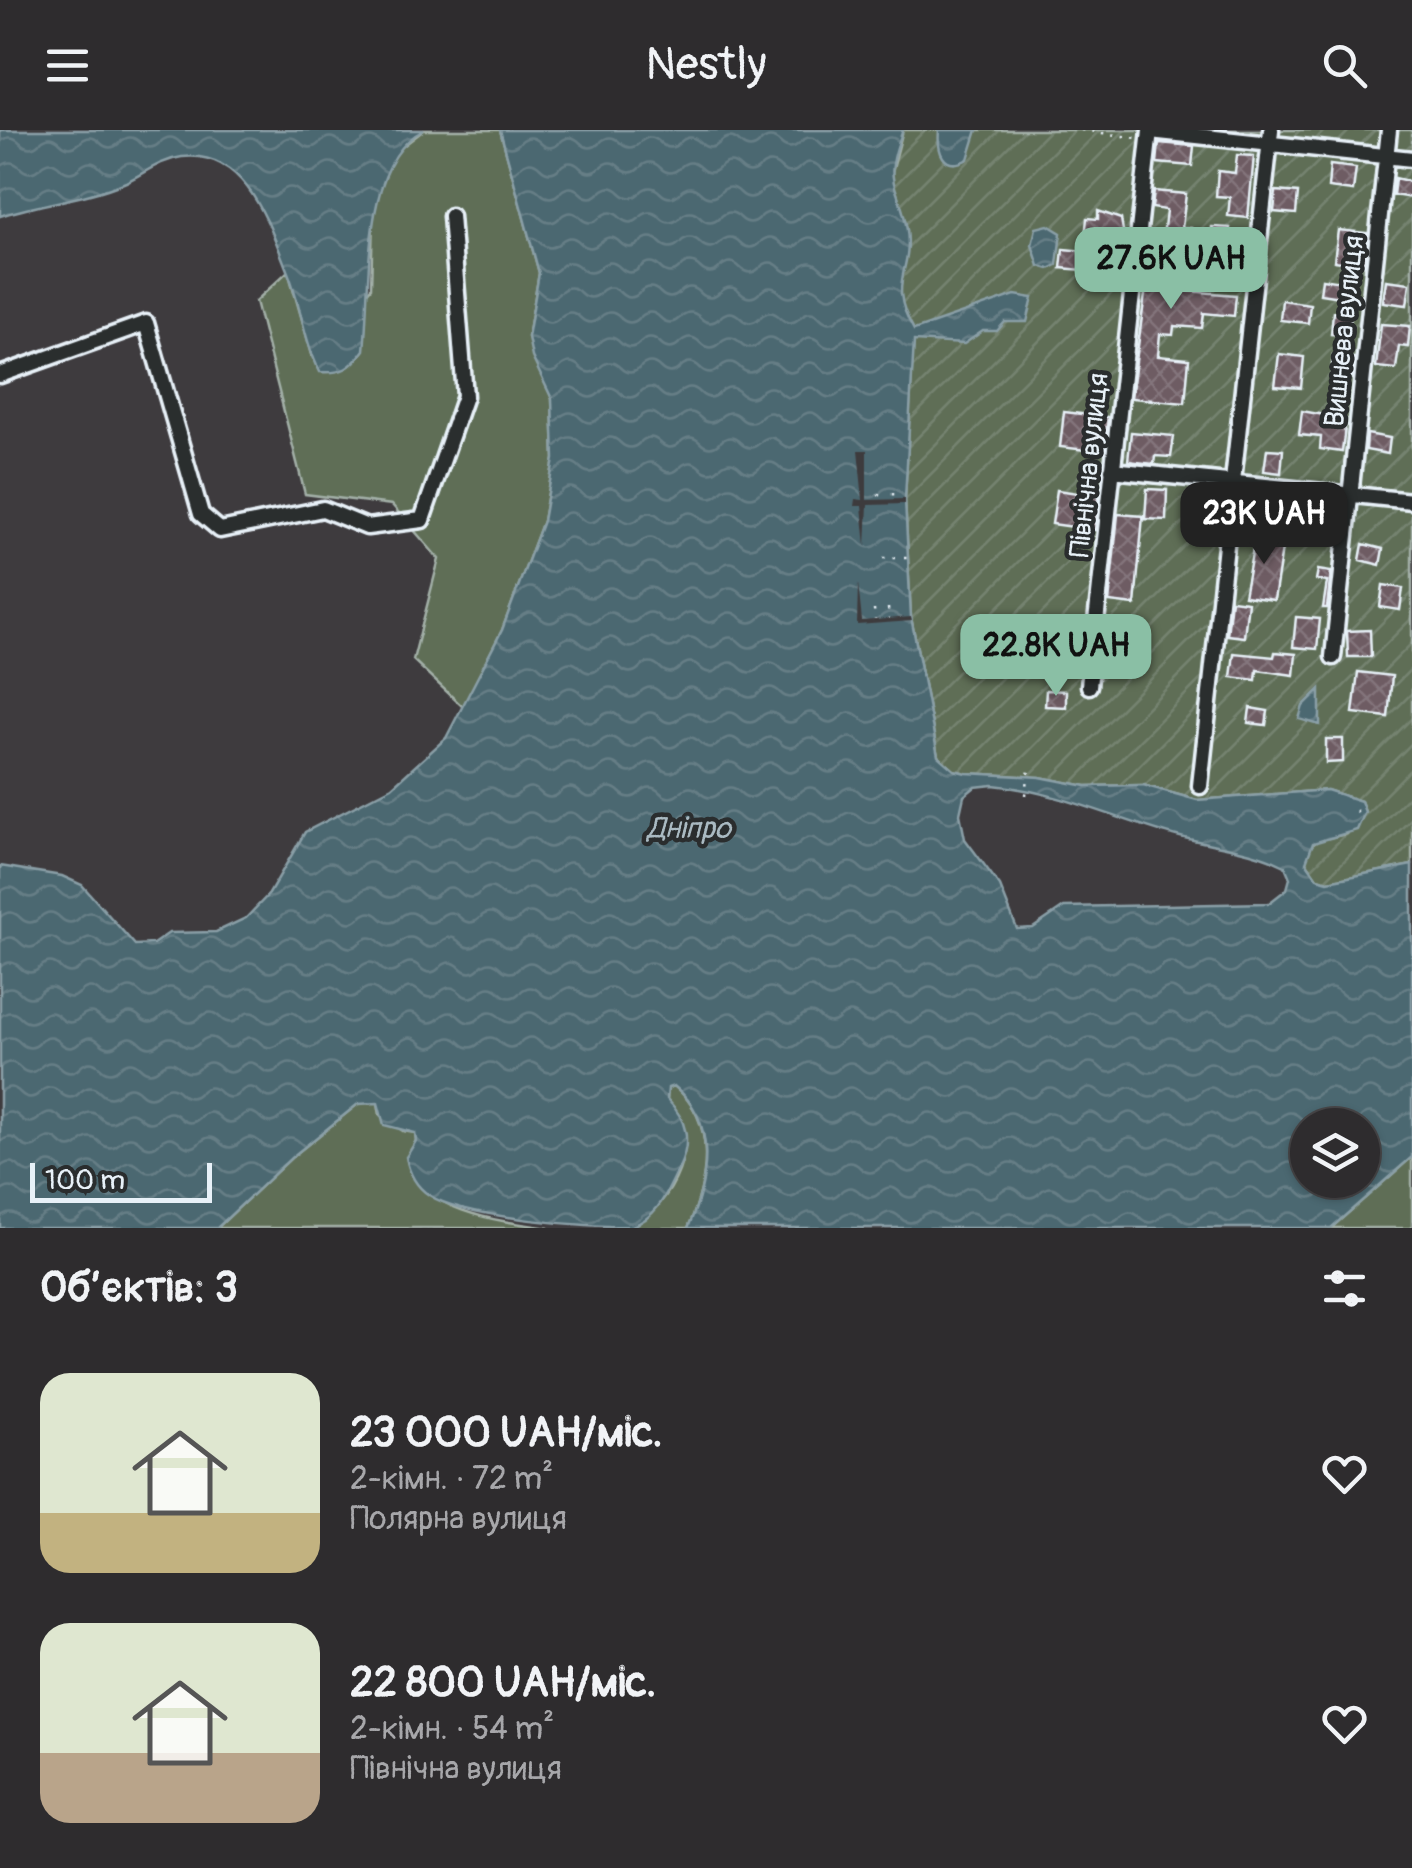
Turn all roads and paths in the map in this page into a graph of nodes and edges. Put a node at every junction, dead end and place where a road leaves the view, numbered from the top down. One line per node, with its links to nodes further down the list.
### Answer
1 (1081, 130): 3 (path)
2 (1390, 130): 5 (street, Вишнева вулиця)
3 (1149, 134): 4 (street); 9 (street, Північна вулиця)
4 (1270, 137): 5 (street); 10 (street)
5 (1386, 156): 6 (street); 13 (street, Вишнева вулиця)
6 (1412, 159)
7 (451, 216): 8 (street)
8 (0, 375)
9 (1112, 470): 10 (street); 24 (street, Північна вулиця)
10 (1233, 482): 13 (street); 26 (street)
11 (893, 492): 15 (path)
12 (879, 493): 14 (path)
13 (1350, 494): 16 (street); 23 (street, Вишнева вулиця)
14 (880, 500)
15 (894, 500)
16 (1412, 501)
17 (884, 558): 18 (path)
18 (909, 558)
19 (888, 608): 21 (path)
20 (874, 609): 22 (path)
21 (889, 618)
22 (875, 620)
23 (1333, 657)
24 (1088, 686)
25 (1029, 769): 27 (path)
26 (1200, 786)
27 (1026, 795)
28 (1363, 805): 29 (path)
29 (1356, 812)

